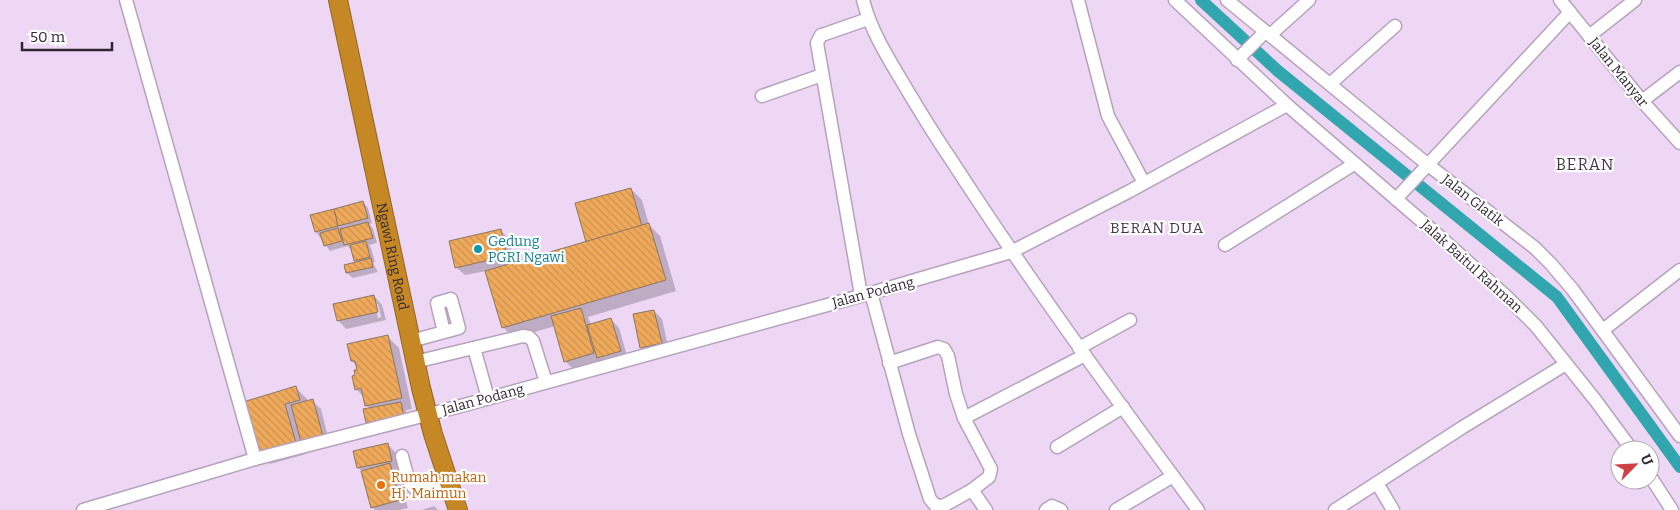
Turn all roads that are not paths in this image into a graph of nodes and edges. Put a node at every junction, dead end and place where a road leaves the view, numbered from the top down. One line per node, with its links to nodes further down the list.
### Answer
1 (126, 0): 49 (street)
2 (338, 0): 34 (highway, Ngawi Ring Road)
3 (863, 0): 11 (street)
4 (1078, 0): 25 (street)
5 (1175, 0): 15 (street, Jalak Baitul Rahman)
6 (1227, 0): 13 (street, Jalan Glatik)
7 (1309, 0): 13 (street)
8 (1560, 0): 10 (street, Jalan Manyar)
9 (1635, 0): 14 (street)
10 (1570, 12): 14 (street, Jalan Manyar); 24 (street)
11 (868, 18): 17 (street); 28 (street)
12 (1395, 26): 18 (street)
13 (1264, 36): 15 (street); 18 (street, Jalan Glatik)
14 (1589, 36): 20 (street, Jalan Manyar)
15 (1237, 60): 21 (street, Jalak Baitul Rahman)
16 (1680, 72): 20 (street)
17 (822, 75): 19 (street); 30 (street)
18 (1330, 84): 24 (street, Jalan Glatik)
19 (762, 96)
20 (1642, 101): 22 (street, Jalan Manyar)
21 (1287, 105): 23 (street, Jalak Baitul Rahman); 25 (street, Jalan Podang)
22 (1679, 139)
23 (1354, 164): 26 (street, Jalak Baitul Rahman); 27 (street)
24 (1428, 164): 26 (street); 32 (street, Jalan Glatik)
25 (1144, 183): 28 (street, Jalan Podang)
26 (1396, 199): 39 (street, Jalak Baitul Rahman)
27 (1225, 245)
28 (1011, 252): 30 (street, Jalan Podang); 36 (street)
29 (1680, 270): 32 (street)
30 (866, 294): 38 (street); 40 (street, Jalan Podang)
31 (1130, 320): 36 (street)
32 (1603, 330): 45 (street, Jalan Glatik)
33 (444, 332): 34 (street)
34 (411, 341): 37 (highway, Ngawi Ring Road)
35 (474, 348): 37 (street); 40 (street); 41 (street)
36 (1082, 351): 42 (street); 44 (street)
37 (416, 362): 43 (highway, Ngawi Ring Road)
38 (889, 363): 44 (street); 53 (street)
39 (1566, 364): 46 (street, Jalak Baitul Rahman); 52 (street)
40 (546, 382): 41 (street, Jalan Podang)
41 (488, 398): 43 (street, Jalan Podang)
42 (1123, 407): 47 (street); 50 (street)
43 (428, 414): 49 (street, Jalan Podang); 51 (highway, Ngawi Ring Road)
44 (964, 418): 53 (street)
45 (1680, 436)
46 (1625, 440)
47 (1057, 447)
48 (402, 456): 51 (street)
49 (255, 459): 55 (street, Jalan Podang)
50 (1173, 476): 60 (street); 61 (street)
51 (448, 480): 56 (highway, Ngawi Ring Road)
52 (1377, 483): 62 (street); 63 (street)
53 (972, 490): 57 (street)
54 (1659, 490): 64 (street)
55 (83, 510)
56 (458, 510)
57 (986, 510)
58 (1046, 510): 59 (street)
59 (1061, 510)
60 (1116, 510)
61 (1198, 510)
62 (1336, 510)
63 (1393, 510)
64 (1672, 510)

